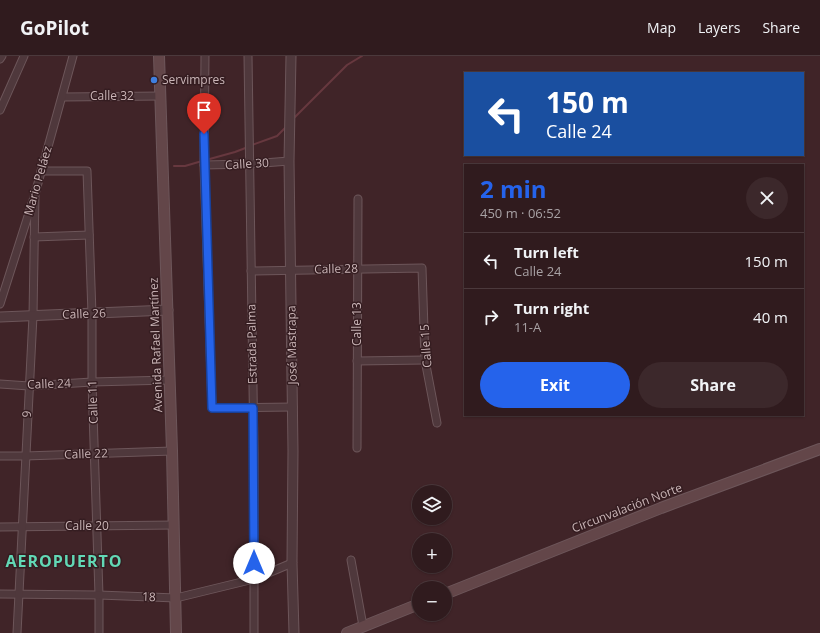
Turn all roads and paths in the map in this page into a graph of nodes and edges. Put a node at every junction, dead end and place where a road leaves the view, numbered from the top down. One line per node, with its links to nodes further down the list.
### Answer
1 (2, 56): 8 (street)
2 (24, 56): 11 (street)
3 (73, 56): 10 (street, Mario Peláez)
4 (160, 56): 9 (main road, Avenida Rafael Martínez)
5 (205, 56): 14 (street)
6 (248, 56): 13 (street, Estrada Palma)
7 (291, 56): 12 (street, José Mastrapa)
8 (0, 59)
9 (161, 96): 10 (street, Calle 32); 25 (main road, Avenida Rafael Martínez)
10 (63, 97): 15 (street, Mario Peláez)
11 (0, 110)
12 (289, 161): 13 (street, Calle 30); 22 (street, José Mastrapa)
13 (250, 164): 14 (street, Calle 30); 23 (street, Estrada Palma)
14 (204, 165): 36 (street)
15 (41, 171): 16 (street, Mario Peláez); 18 (street, Calle 11)
16 (35, 194): 19 (street, 9); 24 (street, Mario Peláez)
17 (358, 200): 21 (street, Calle 13)
18 (90, 235): 19 (street); 26 (street, Calle 11)
19 (34, 237): 27 (street, 9)
20 (422, 268): 21 (street, Calle 28); 29 (street, Calle 15)
21 (357, 269): 22 (street, Calle 28); 30 (street, Calle 13)
22 (291, 270): 23 (street, Calle 28); 35 (street, José Mastrapa)
23 (251, 271): 36 (street, Estrada Palma)
24 (0, 304)
25 (168, 310): 26 (street, Calle 26); 31 (main road, Avenida Rafael Martínez)
26 (92, 314): 27 (street, Calle 26); 32 (street, Calle 11)
27 (33, 316): 28 (street, Calle 26); 34 (street, 9)
28 (0, 317)
29 (425, 360): 30 (street); 37 (street, Calle 15)
30 (357, 361): 38 (street, Calle 13)
31 (170, 380): 32 (street, Calle 24); 40 (main road, Avenida Rafael Martínez)
32 (92, 382): 34 (street, Calle 24); 41 (street, Calle 11)
33 (0, 384): 34 (street, Calle 24)
34 (29, 386): 43 (street, 9)
35 (292, 406): 36 (street); 49 (street, José Mastrapa)
36 (253, 408): 50 (street, Estrada Palma)
37 (437, 423)
38 (357, 448)
39 (820, 449): 51 (main road, Circunvalación Norte)
40 (172, 451): 41 (street, Calle 22); 44 (main road, Avenida Rafael Martínez)
41 (94, 454): 43 (street, Calle 22); 46 (street, Calle 11)
42 (0, 456): 43 (street, Calle 22)
43 (25, 456): 45 (street, 9)
44 (174, 524): 46 (street, Calle 20); 55 (main road, Avenida Rafael Martínez)
45 (22, 526): 46 (street, Calle 20); 47 (street, Calle 20); 53 (street, 9)
46 (96, 526): 54 (street, Calle 11)
47 (0, 527)
48 (351, 560): 57 (street)
49 (292, 563): 50 (street, 18); 62 (street, José Mastrapa)
50 (254, 579): 55 (street, 18); 61 (street, Estrada Palma)
51 (452, 591)
52 (0, 594): 53 (street, 18)
53 (18, 595): 54 (street, 18); 58 (street, 9)
54 (99, 595): 55 (street, 18); 59 (street, Calle 11)
55 (176, 598): 60 (main road, Avenida Rafael Martínez)
56 (412, 607): 57 (main road)
57 (363, 626): 63 (main road)
58 (17, 633)
59 (99, 633)
60 (176, 633)
61 (254, 633)
62 (294, 633)
63 (347, 633)

